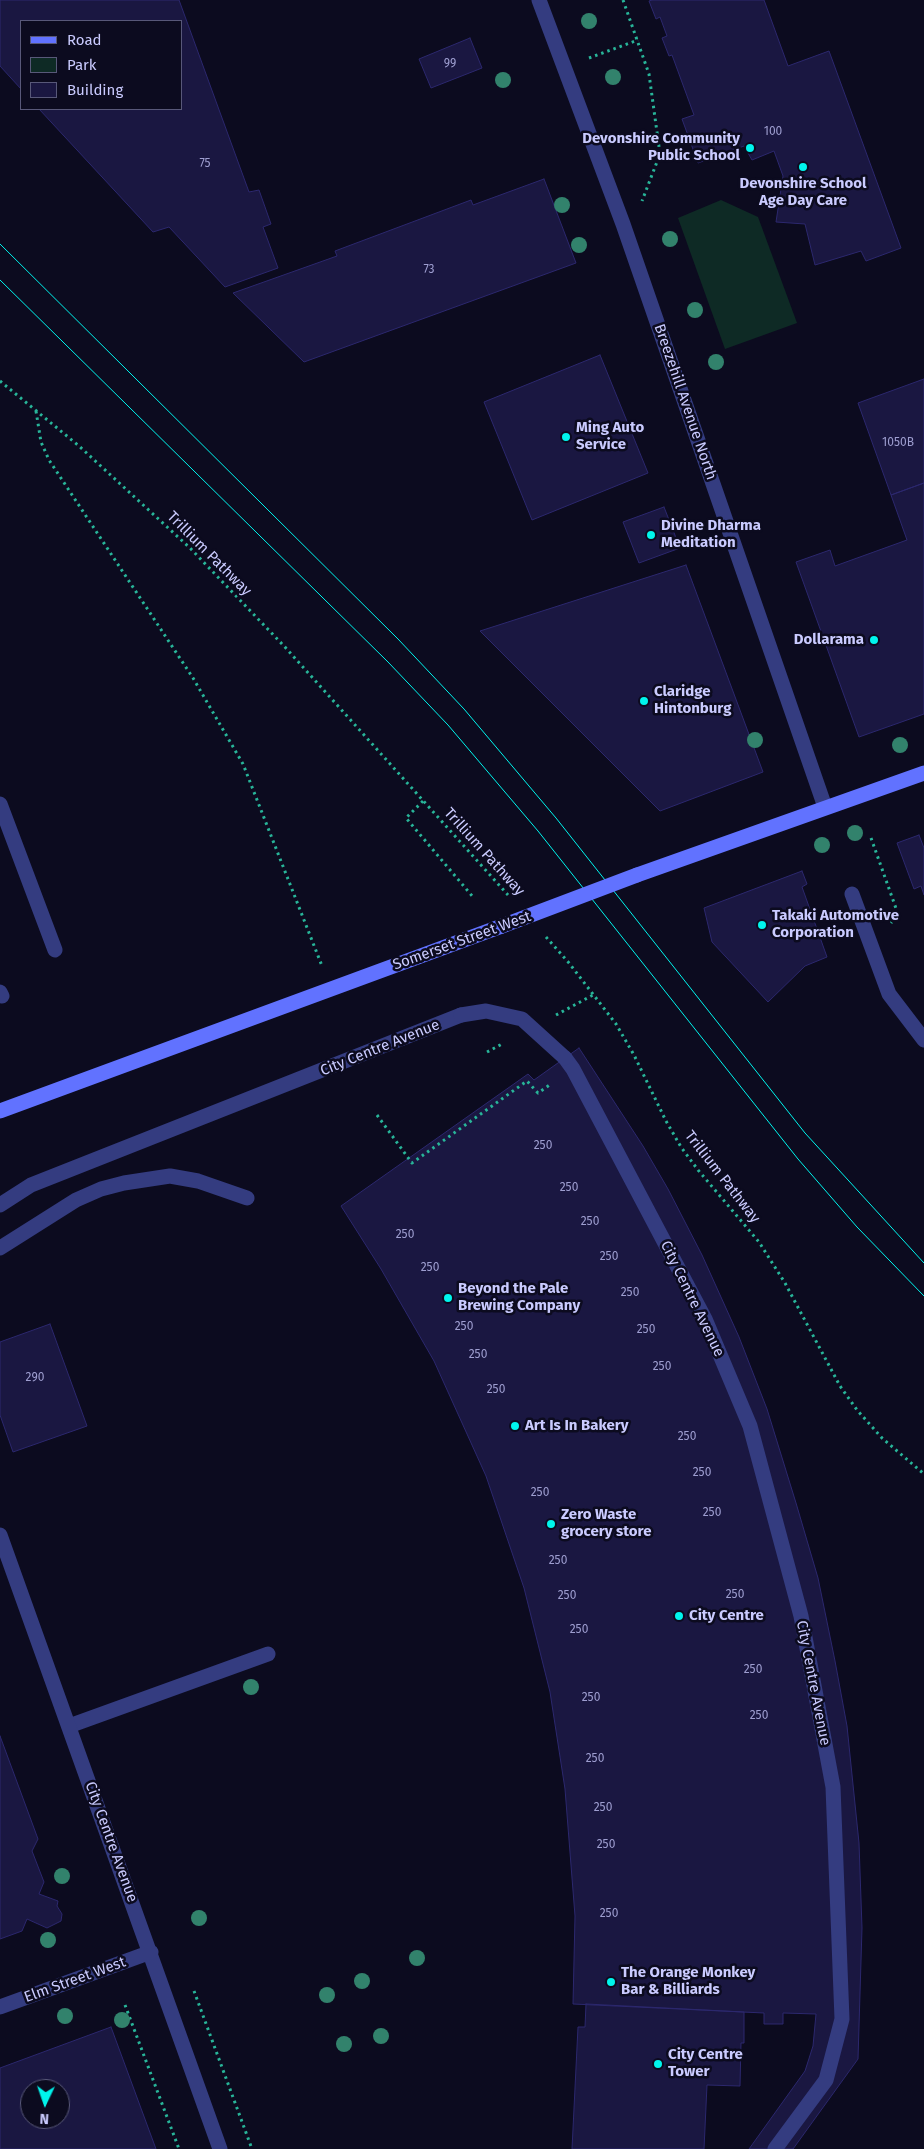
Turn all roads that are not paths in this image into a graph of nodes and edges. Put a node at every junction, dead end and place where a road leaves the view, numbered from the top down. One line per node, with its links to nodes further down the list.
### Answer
1 (539, 0): 4 (street, Breezehill Avenue North)
2 (924, 773): 4 (main road, Somerset Street West)
3 (0, 804): 6 (street)
4 (825, 807): 8 (main road, Somerset Street West, bridge)
5 (852, 894): 7 (street)
6 (55, 950)
7 (924, 1040)
8 (0, 1111)
9 (247, 1198): 11 (street)
10 (0, 1205): 19 (street, City Centre Avenue, bridge)
11 (0, 1248)
12 (0, 1535): 13 (street, City Centre Avenue)
13 (3, 1554): 15 (street, City Centre Avenue)
14 (268, 1654): 15 (street)
15 (69, 1726): 16 (street, City Centre Avenue)
16 (151, 1952): 17 (street, Elm Street West); 18 (street, City Centre Avenue)
17 (0, 2007)
18 (220, 2149)
19 (775, 2149)

